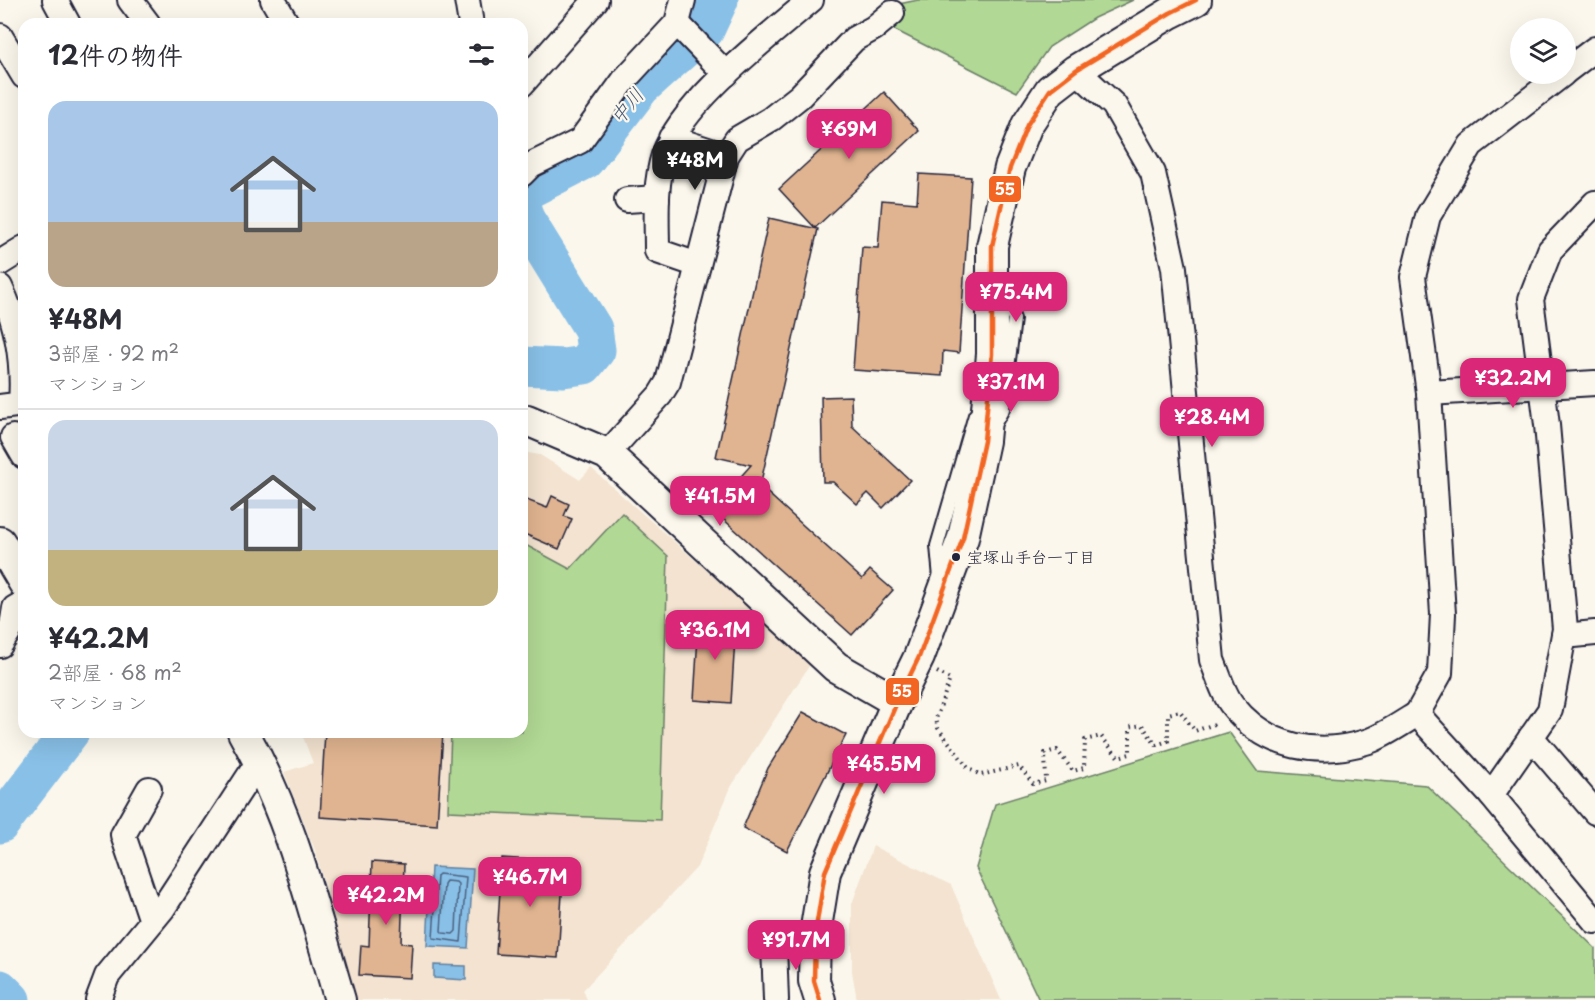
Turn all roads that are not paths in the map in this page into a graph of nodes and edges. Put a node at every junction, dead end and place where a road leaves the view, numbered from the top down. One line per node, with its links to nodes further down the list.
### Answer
1 (55, 0): 10 (street)
2 (130, 0): 11 (street)
3 (273, 0): 12 (street)
4 (467, 0): 13 (street)
5 (596, 0): 21 (street)
6 (683, 0): 14 (street)
7 (811, 0): 20 (street)
8 (1196, 0): 19 (street)
9 (892, 13): 24 (street)
10 (66, 18)
11 (144, 18)
12 (284, 18)
13 (470, 18)
14 (677, 23): 20 (street); 25 (street)
15 (0, 36): 18 (street)
16 (1595, 49): 17 (street)
17 (1576, 63)
18 (18, 66)
19 (1076, 70): 31 (street); 50 (street)
20 (726, 74): 23 (street)
21 (528, 77)
22 (1549, 84): 38 (street)
23 (671, 138): 24 (street); 26 (street)
24 (726, 156): 32 (street)
25 (528, 168)
26 (657, 198): 27 (street); 32 (street)
27 (627, 200)
28 (1595, 203): 37 (street)
29 (18, 252): 30 (street)
30 (0, 263)
31 (992, 263): 35 (street); 40 (lane)
32 (698, 265): 41 (street)
33 (0, 287): 34 (street)
34 (18, 340)
35 (990, 380): 40 (street); 44 (lane)
36 (1595, 383): 37 (street)
37 (1542, 386): 38 (street); 47 (street)
38 (1429, 393): 50 (street)
39 (528, 421): 41 (street)
40 (984, 441): 44 (street)
41 (607, 454): 49 (street)
42 (0, 542): 43 (street)
43 (18, 567)
44 (942, 597): 49 (street)
45 (18, 606): 48 (street)
46 (1595, 633): 47 (street)
47 (1564, 636): 51 (street)
48 (0, 645)
49 (897, 702): 63 (street)
50 (1417, 714): 55 (street)
51 (1532, 737): 55 (street); 56 (street)
52 (246, 738): 53 (street)
53 (259, 761): 57 (street); 61 (street)
54 (148, 789): 57 (street)
55 (1491, 795): 58 (street)
56 (1595, 812)
57 (152, 921): 60 (street)
58 (1595, 921)
59 (774, 945): 62 (street)
60 (98, 1000)
61 (339, 1000)
62 (776, 1000)
63 (820, 1000)

